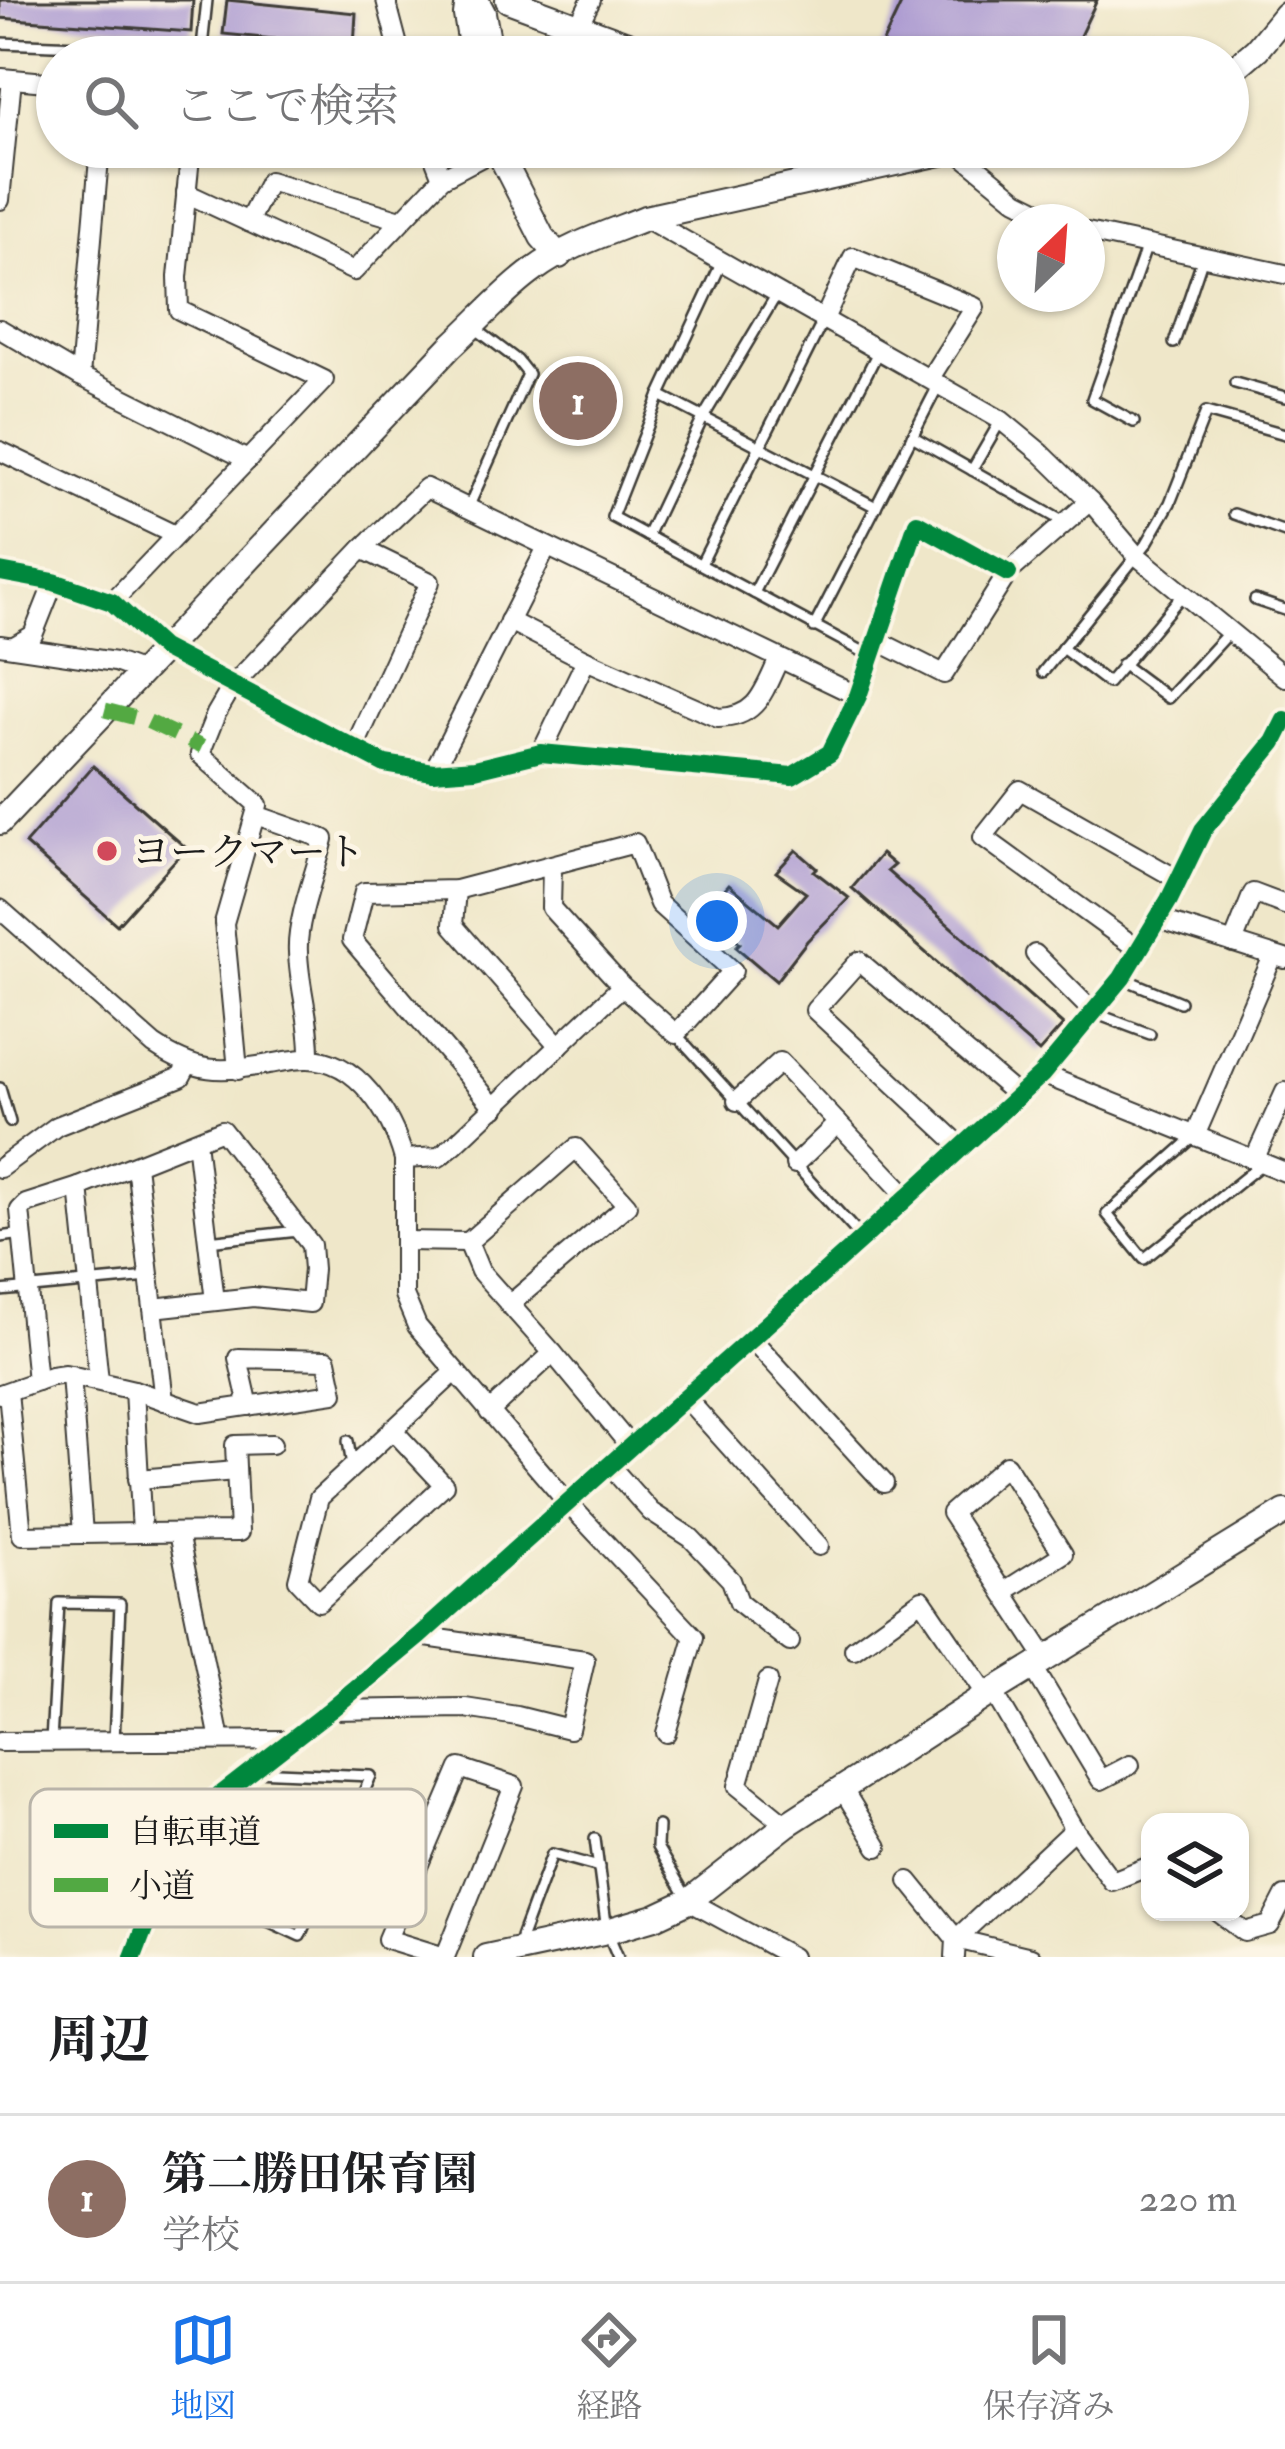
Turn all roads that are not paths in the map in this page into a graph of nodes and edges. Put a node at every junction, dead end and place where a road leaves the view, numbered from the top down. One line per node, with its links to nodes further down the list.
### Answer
1 (207, 0): 8 (lane)
2 (386, 0): 9 (street)
3 (472, 0): 10 (street); 11 (street)
4 (508, 0): 7 (street)
5 (591, 0): 7 (street)
6 (1285, 15): 15 (street)
7 (579, 24): 12 (street)
8 (203, 36)
9 (395, 36)
10 (470, 36)
11 (488, 36)
12 (609, 36)
13 (0, 44): 14 (lane)
14 (36, 45)
15 (1249, 56)
16 (6, 78): 17 (street); 26 (street)
17 (36, 80)
18 (98, 168): 44 (street)
19 (189, 168): 27 (street)
20 (438, 168): 25 (street)
21 (462, 168): 25 (street)
22 (511, 168): 34 (street)
23 (830, 168): 29 (street)
24 (983, 168): 28 (street)
25 (442, 178): 30 (street)
26 (1, 188)
27 (186, 194): 31 (street); 56 (street)
28 (1025, 204)
29 (646, 218): 34 (street); 36 (street)
30 (401, 220): 31 (street); 31 (street)
31 (248, 222)
32 (1105, 236): 33 (street)
33 (1148, 245): 35 (street); 51 (lane)
34 (559, 256): 40 (street)
35 (1203, 256): 37 (street); 42 (lane)
36 (722, 262): 38 (street); 47 (lane)
37 (1285, 274)
38 (778, 291): 39 (street); 49 (lane)
39 (824, 319): 43 (street); 45 (street); 54 (lane)
40 (473, 326): 61 (lane); 83 (street)
41 (0, 329): 44 (street)
42 (1174, 343)
43 (879, 350): 45 (street); 58 (lane)
44 (80, 376): 56 (street)
45 (935, 381): 50 (street); 53 (lane)
46 (1235, 383): 48 (lane)
47 (660, 395): 49 (lane); 66 (lane)
48 (1285, 397)
49 (703, 418): 54 (lane); 66 (lane)
50 (1001, 420): 57 (lane); 59 (street)
51 (1135, 422)
52 (1285, 434): 69 (lane)
53 (912, 436): 57 (lane); 60 (lane)
54 (761, 448): 58 (lane); 70 (lane)
55 (0, 451): 65 (street)
56 (248, 460): 65 (street)
57 (972, 470): 63 (lane)
58 (814, 475): 60 (lane); 74 (lane)
59 (1090, 501): 63 (street); 69 (street)
60 (876, 507): 80 (lane)
61 (468, 508): 67 (street); 68 (street)
62 (1234, 514): 64 (lane)
63 (1066, 524): 72 (street)
64 (1285, 532)
65 (176, 536): 77 (street)
66 (647, 536): 70 (lane)
67 (547, 547): 79 (street); 86 (street)
68 (362, 549): 92 (street); 96 (street)
69 (1136, 554): 75 (street); 84 (lane)
70 (701, 565): 74 (lane)
71 (0, 572): 73 (street)
72 (1008, 573): 85 (street); 85 (street)
73 (54, 582): 77 (street); 82 (street)
74 (754, 593): 80 (lane)
75 (1183, 594): 81 (street); 88 (lane)
76 (1255, 600): 78 (lane)
77 (112, 602): 83 (street)
78 (1285, 610)
79 (509, 621): 87 (street); 98 (street)
80 (814, 627): 85 (lane)
81 (1229, 632): 88 (lane); 91 (street)
82 (7, 646): 89 (street)
83 (162, 648): 89 (street); 92 (street)
84 (1062, 648): 88 (lane); 90 (lane)
85 (875, 649): 93 (street)
86 (779, 659): 87 (street); 93 (street)
87 (586, 660): 97 (street)
88 (1122, 664)
89 (140, 671): 100 (street)
90 (1043, 672)
91 (1285, 677)
92 (232, 685): 96 (street); 99 (street)
93 (858, 696): 97 (street)
94 (1285, 720): 95 (street)
95 (1280, 744): 102 (street)
96 (354, 748): 98 (street)
97 (542, 753): 98 (street)
98 (433, 772)
99 (256, 815): 118 (street); 120 (street)
100 (0, 822)
101 (552, 865): 103 (street); 112 (street); 115 (street)
102 (1179, 880): 106 (street); 108 (street)
103 (456, 890): 117 (street); 126 (street)
104 (1285, 905): 107 (street)
105 (0, 909): 119 (street)
106 (1158, 919): 107 (street); 108 (street)
107 (1233, 943): 110 (street)
108 (1139, 950): 111 (street)
109 (1035, 954): 114 (street)
110 (1279, 957): 129 (street)
111 (1121, 978): 113 (lane); 114 (street)
112 (622, 986): 115 (street); 117 (street)
113 (1180, 1002)
114 (1094, 1012): 116 (lane); 121 (street)
115 (676, 1034): 125 (lane)
116 (1150, 1034)
117 (559, 1046): 126 (street)
118 (310, 1058): 120 (street); 132 (street)
119 (188, 1064): 120 (street); 136 (street)
120 (238, 1070)
121 (1042, 1074): 124 (street); 129 (street)
122 (0, 1088): 127 (lane)
123 (1285, 1092): 133 (street)
124 (1018, 1096): 131 (street); 131 (street)
125 (737, 1101): 128 (street); 134 (lane)
126 (495, 1108): 132 (street)
127 (10, 1122)
128 (838, 1123): 134 (street); 139 (street)
129 (1196, 1136): 133 (street); 133 (lane)
130 (196, 1141): 135 (street); 140 (street); 144 (street)
131 (962, 1147): 139 (street)
132 (404, 1160): 145 (street)
133 (1258, 1162): 137 (street)
134 (795, 1164): 143 (lane)
135 (136, 1165): 138 (street); 147 (street)
136 (0, 1168)
137 (1285, 1172)
138 (80, 1187): 141 (street); 148 (street)
139 (908, 1198): 143 (street)
140 (300, 1231): 144 (lane); 151 (street)
141 (23, 1234): 142 (lane); 149 (street)
142 (0, 1237)
143 (863, 1238): 154 (street)
144 (208, 1241): 151 (street)
145 (404, 1241): 146 (street); 156 (street)
146 (468, 1242): 152 (street); 152 (street)
147 (149, 1277): 148 (lane); 153 (street)
148 (89, 1284): 149 (lane); 159 (street)
149 (28, 1289): 150 (lane); 158 (street)
150 (0, 1292)
151 (215, 1301): 153 (street)
152 (509, 1305): 155 (street)
153 (153, 1308): 163 (street)
154 (751, 1338): 162 (street); 174 (street)
155 (553, 1353): 165 (street); 169 (street)
156 (454, 1373): 165 (street); 166 (street)
157 (71, 1375): 158 (street); 159 (street); 179 (street)
158 (37, 1381): 161 (street)
159 (99, 1382): 160 (street)
160 (134, 1390): 163 (street); 173 (street)
161 (4, 1393): 179 (street)
162 (685, 1397): 169 (street); 180 (street)
163 (164, 1401): 164 (street)
164 (249, 1406): 164 (street)
165 (490, 1412): 175 (street)
166 (392, 1430): 171 (street); 171 (street)
167 (347, 1441): 171 (lane)
168 (272, 1444): 172 (street)
169 (629, 1446): 170 (street)
170 (609, 1465): 175 (street); 183 (street)
171 (352, 1466)
172 (236, 1471): 173 (street); 178 (street)
173 (139, 1479): 177 (street)
174 (884, 1483)
175 (567, 1502): 182 (street); 189 (street)
176 (1285, 1512): 185 (street)
177 (142, 1533): 178 (street); 179 (street)
178 (178, 1533): 190 (street)
179 (83, 1534)
180 (819, 1546)
181 (1003, 1592): 181 (street); 185 (street)
182 (418, 1636): 188 (street); 188 (street)
183 (790, 1642)
184 (854, 1649): 187 (street)
185 (1040, 1663): 187 (street); 195 (street)
186 (768, 1681): 200 (street)
187 (990, 1693): 197 (street); 202 (street)
188 (330, 1710): 191 (street)
189 (666, 1733)
190 (220, 1740): 191 (street); 193 (street)
191 (290, 1740): 196 (street)
192 (51, 1741): 193 (street); 193 (lane); 194 (street)
193 (114, 1741)
194 (0, 1742)
195 (1130, 1765)
196 (254, 1771): 198 (street); 199 (lane)
197 (842, 1788): 200 (street); 204 (street)
198 (228, 1789)
199 (365, 1789)
200 (785, 1825): 210 (street)
201 (658, 1826): 210 (lane)
202 (1074, 1829): 207 (street); 219 (street)
203 (595, 1839): 206 (lane)
204 (878, 1847)
205 (426, 1848): 221 (street)
206 (598, 1867): 216 (lane); 217 (lane)
207 (1141, 1870)
208 (909, 1881): 219 (street)
209 (1285, 1896): 211 (street)
210 (689, 1900): 216 (street); 224 (street)
211 (1230, 1921)
212 (145, 1927): 220 (street)
213 (281, 1927): 214 (lane)
214 (304, 1927)
215 (392, 1927): 221 (street)
216 (608, 1931): 218 (street); 223 (lane)
217 (525, 1948): 218 (street); 222 (street)
218 (569, 1948)
219 (956, 1948): 225 (street)
220 (134, 1957)
221 (445, 1957)
222 (486, 1957)
223 (618, 1957)
224 (792, 1957)
225 (1031, 1957)

